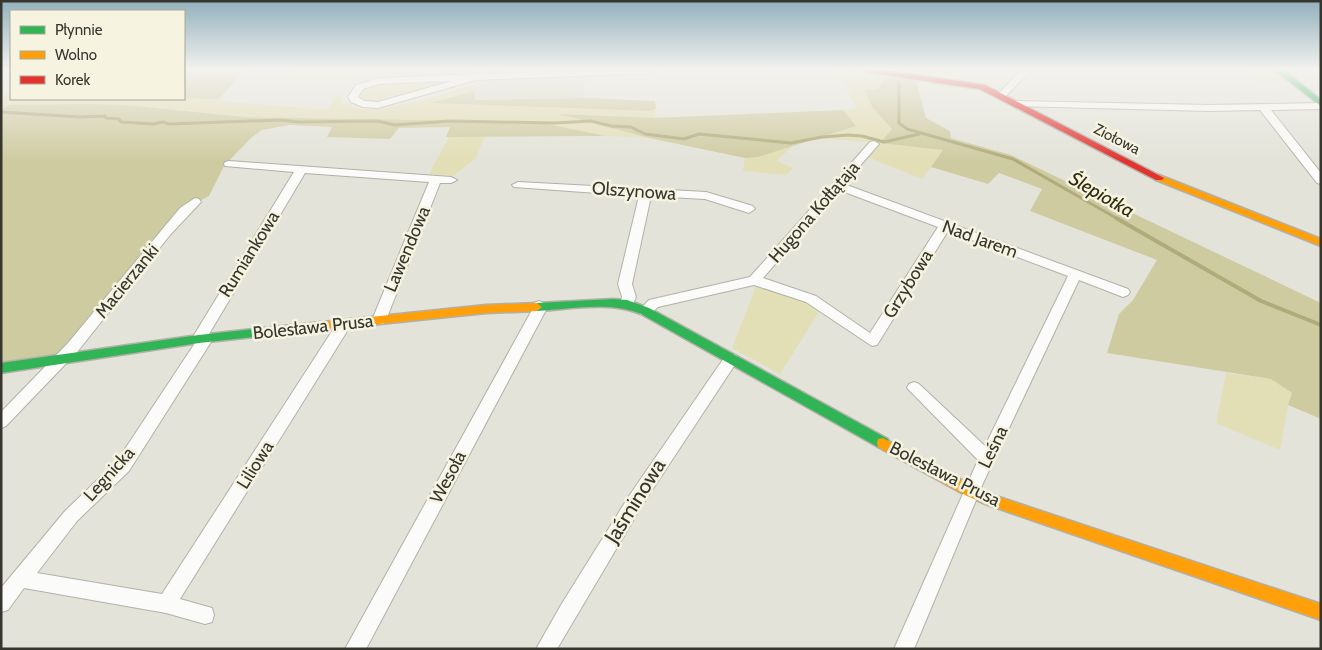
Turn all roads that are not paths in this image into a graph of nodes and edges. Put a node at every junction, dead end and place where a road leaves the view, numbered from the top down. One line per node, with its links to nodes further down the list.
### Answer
1 (355, 100): 2 (street)
2 (395, 100)
3 (1010, 100): 4 (street, Ziołowa)
4 (1017, 104): 6 (street); 19 (street, Ziołowa)
5 (1321, 105): 6 (street)
6 (1264, 108): 12 (street)
7 (874, 144): 14 (street, Hugona Kołłątaja)
8 (229, 164): 9 (street)
9 (301, 170): 10 (street); 28 (street, Rumiankowa)
10 (436, 179): 11 (street); 26 (street, Lawendowa)
11 (451, 180)
12 (1321, 181)
13 (518, 184): 15 (street, Olszynowa)
14 (838, 186): 18 (street, Nad Jarem); 21 (street, Hugona Kołłątaja)
15 (646, 192): 17 (street, Olszynowa); 23 (street)
16 (195, 202): 30 (street, Macierzanki)
17 (749, 209)
18 (945, 226): 20 (street, Nad Jarem); 21 (street, Grzybowa)
19 (1321, 243)
20 (1075, 275): 22 (street, Nad Jarem); 34 (street, Leśna)
21 (754, 280): 25 (street)
22 (1123, 292)
23 (627, 304): 24 (street, Bolesława Prusa); 25 (street, Bolesława Prusa)
24 (539, 306): 26 (street, Bolesława Prusa); 41 (street, Wesoła)
25 (645, 310): 29 (street, Bolesława Prusa)
26 (379, 320): 27 (street, Bolesława Prusa)
27 (342, 324): 28 (street, Bolesława Prusa); 38 (street, Liliowa)
28 (203, 338): 30 (street, Bolesława Prusa); 36 (street, Legnicka)
29 (731, 359): 35 (street, Bolesława Prusa); 42 (street, Jaśminowa)
30 (60, 360): 31 (street, Bolesława Prusa); 33 (street, Macierzanki)
31 (1, 368)
32 (914, 388): 34 (street, Bolesława Prusa)
33 (1, 422)
34 (987, 459): 35 (street, Leśna)
35 (972, 492): 39 (street, Bolesława Prusa); 43 (street, Leśna)
36 (21, 579): 37 (street, Legnicka); 38 (street)
37 (1, 603)
38 (166, 604): 40 (street)
39 (1321, 612)
40 (205, 615)
41 (356, 649)
42 (546, 649)
43 (904, 649)

